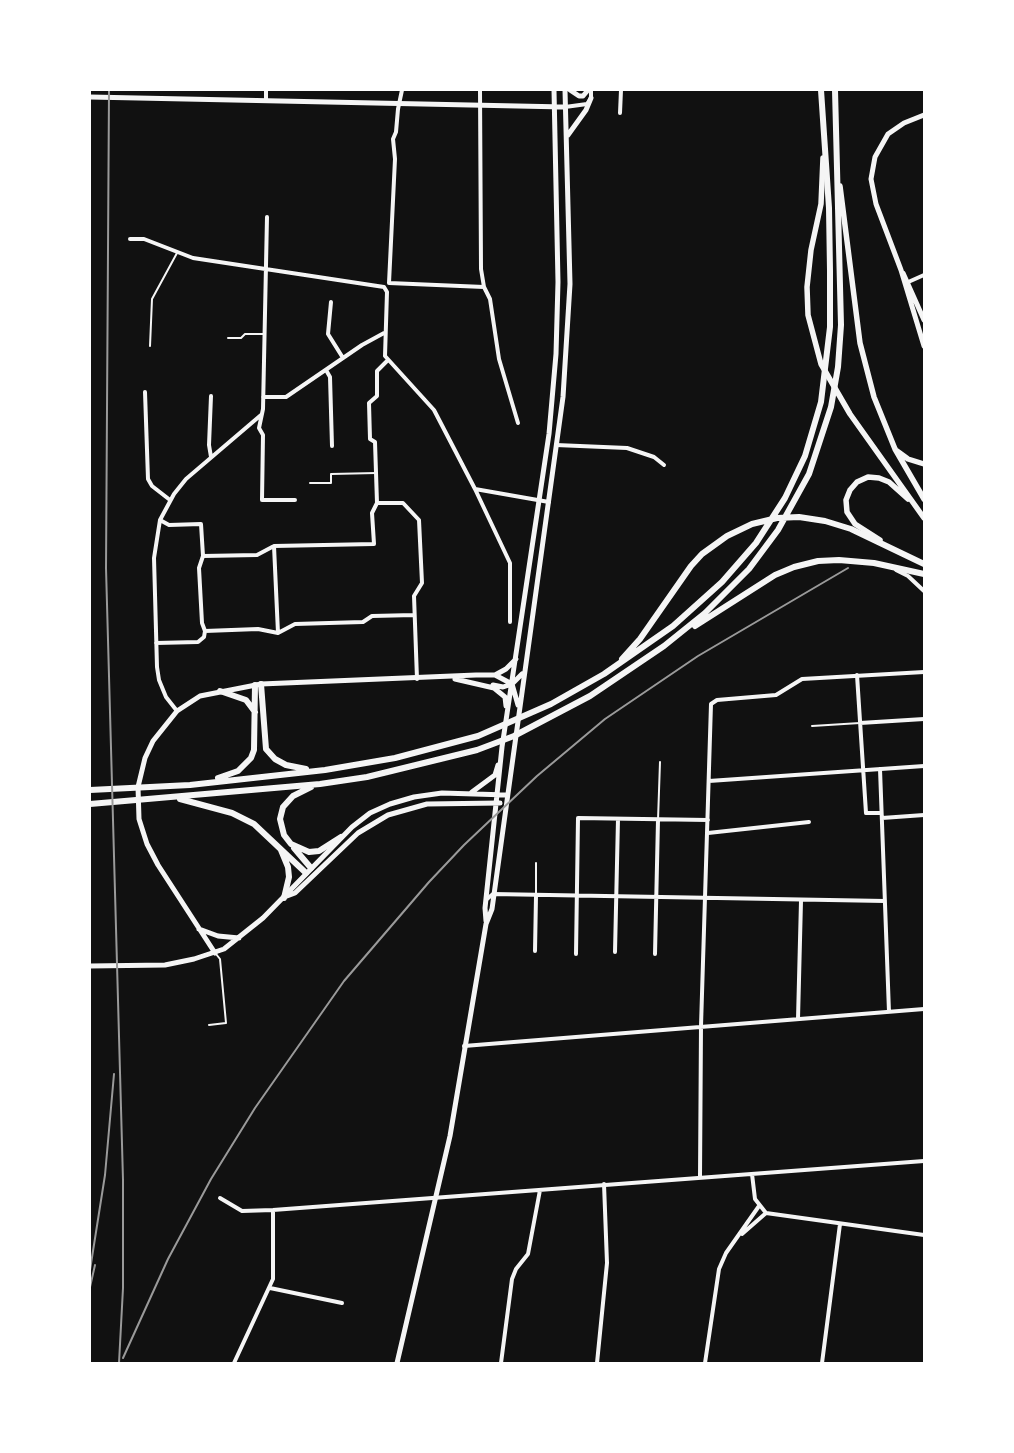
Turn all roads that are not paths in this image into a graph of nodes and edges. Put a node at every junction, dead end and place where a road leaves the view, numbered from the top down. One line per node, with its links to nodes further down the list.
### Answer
1 (266, 90): 13 (street)
2 (402, 90): 14 (street)
3 (480, 90): 15 (street)
4 (554, 90): 16 (street)
5 (565, 90): 17 (street)
6 (570, 90): 7 (street)
7 (590, 90): 12 (street)
8 (621, 90): 18 (street)
9 (820, 90): 22 (highway)
10 (835, 90): 20 (highway)
11 (90, 97): 13 (street)
12 (591, 98): 17 (street); 21 (street)
13 (266, 100): 14 (street)
14 (399, 103): 15 (street); 29 (street)
15 (479, 106): 16 (street); 29 (street)
16 (554, 107): 17 (street); 58 (street)
17 (565, 107): 21 (street)
18 (620, 113)
19 (924, 115): 28 (street)
20 (837, 139): 48 (main road); 75 (highway)
21 (566, 140): 46 (street)
22 (824, 144): 61 (main road); 80 (highway)
23 (267, 217): 26 (street)
24 (130, 239): 25 (street)
25 (177, 253): 26 (street); 36 (lane)
26 (265, 270): 33 (street); 34 (street)
27 (924, 275): 28 (street)
28 (906, 282): 31 (street); 32 (street)
29 (484, 287): 45 (street)
30 (331, 302): 38 (street)
31 (924, 320): 32 (street)
32 (916, 322): 37 (street)
33 (384, 333): 38 (street); 39 (street)
34 (264, 334): 35 (lane); 43 (street)
35 (228, 338)
36 (150, 346)
37 (924, 346)
38 (343, 358): 40 (street)
39 (388, 360): 52 (street); 54 (street)
40 (326, 370): 43 (street); 47 (street)
41 (145, 392): 56 (street)
42 (210, 396): 49 (street)
43 (263, 396): 44 (street)
44 (261, 415): 49 (street); 57 (street)
45 (518, 423)
46 (556, 444): 51 (street); 59 (street)
47 (332, 446)
48 (895, 449): 50 (main road); 55 (main road)
49 (211, 457): 56 (street)
50 (924, 464)
51 (664, 465)
52 (376, 473): 53 (lane); 60 (street)
53 (310, 483)
54 (475, 489): 58 (street); 72 (street)
55 (924, 499)
56 (170, 500): 63 (street)
57 (294, 500)
58 (538, 500): 59 (street); 77 (street)
59 (549, 502): 78 (street)
60 (377, 503): 64 (street); 71 (street)
61 (917, 507): 62 (main road); 65 (main road)
62 (924, 518)
63 (160, 520): 66 (street); 76 (street)
64 (274, 546): 66 (street); 74 (street)
65 (902, 553): 68 (highway); 80 (highway)
66 (203, 556): 73 (street)
67 (874, 563): 69 (highway); 70 (street); 75 (highway)
68 (924, 564)
69 (924, 574)
70 (924, 591)
71 (414, 615): 74 (street); 84 (street)
72 (510, 622)
73 (205, 631): 74 (street); 76 (street)
74 (278, 633)
75 (673, 640): 103 (highway)
76 (156, 643): 90 (street)
77 (516, 659): 81 (street); 87 (street)
78 (524, 671): 87 (street); 89 (street)
79 (924, 672): 82 (street)
80 (604, 674): 100 (highway)
81 (495, 675): 83 (street); 87 (street)
82 (857, 675): 94 (street); 102 (street)
83 (448, 677): 84 (street); 86 (street)
84 (417, 679): 85 (street)
85 (258, 684): 88 (street); 91 (highway); 100 (highway)
86 (485, 684): 87 (street); 92 (street)
87 (512, 684): 89 (street); 92 (street)
88 (220, 691): 90 (street); 91 (highway)
89 (519, 707): 108 (street)
90 (177, 711): 137 (street)
91 (255, 712): 104 (highway)
92 (507, 712): 96 (street)
93 (924, 719): 94 (street)
94 (860, 723): 95 (lane); 101 (street)
95 (812, 726)
96 (501, 758): 106 (street); 107 (street)
97 (660, 762): 117 (lane)
98 (924, 766): 99 (street)
99 (880, 769): 101 (street); 113 (street)
100 (325, 770): 104 (highway)
101 (863, 770): 102 (street); 113 (street)
102 (709, 781): 118 (street)
103 (320, 784): 109 (highway); 122 (highway)
104 (190, 785): 105 (highway)
105 (90, 790)
106 (472, 792): 107 (street); 121 (street)
107 (498, 794): 108 (street); 110 (street)
108 (507, 795): 111 (street)
109 (174, 798): 112 (highway); 123 (highway)
110 (497, 803): 111 (street); 125 (street); 132 (street)
111 (506, 803): 126 (street)
112 (90, 804)
113 (882, 812): 115 (street)
114 (924, 814): 115 (street)
115 (882, 818): 135 (street)
116 (618, 819): 117 (street); 128 (street); 130 (street)
117 (658, 820): 118 (street); 131 (street)
118 (708, 820): 120 (street)
119 (809, 822): 120 (street)
120 (708, 833): 133 (street)
121 (341, 837): 122 (highway); 125 (street)
122 (290, 844): 125 (highway)
123 (278, 845): 125 (highway); 129 (highway)
124 (536, 863): 127 (lane)
125 (311, 872): 129 (street)
126 (493, 894): 127 (street); 132 (street); 136 (street)
127 (536, 896): 128 (street); 139 (street)
128 (576, 897): 130 (street); 142 (street)
129 (284, 898): 138 (street)
130 (617, 898): 131 (street); 140 (street)
131 (656, 898): 133 (street); 143 (street)
132 (487, 899): 136 (street)
133 (706, 899): 134 (street); 149 (street)
134 (801, 901): 135 (street); 147 (street)
135 (885, 901): 146 (street)
136 (486, 924): 150 (street)
137 (198, 928): 138 (street); 141 (street)
138 (239, 938): 141 (street)
139 (535, 951)
140 (615, 952)
141 (215, 953): 144 (street); 148 (lane)
142 (576, 954)
143 (655, 954)
144 (90, 966)
145 (924, 1009): 146 (street)
146 (889, 1012): 147 (street)
147 (798, 1019): 149 (street)
148 (209, 1025)
149 (701, 1026): 150 (street); 153 (street)
150 (464, 1046): 156 (street)
151 (924, 1161): 152 (street)
152 (752, 1174): 153 (street); 158 (street)
153 (700, 1177): 154 (street)
154 (604, 1184): 155 (street); 169 (street)
155 (540, 1190): 156 (street); 168 (street)
156 (435, 1197): 159 (street); 167 (street)
157 (220, 1198): 159 (street)
158 (759, 1206): 160 (street); 163 (street)
159 (273, 1210): 164 (street)
160 (766, 1213): 161 (street); 163 (street)
161 (840, 1224): 162 (street); 171 (street)
162 (924, 1234)
163 (740, 1235): 170 (street)
164 (270, 1288): 165 (street); 166 (street)
165 (342, 1304)
166 (234, 1363)
167 (397, 1363)
168 (501, 1363)
169 (597, 1363)
170 (705, 1363)
171 (822, 1363)

